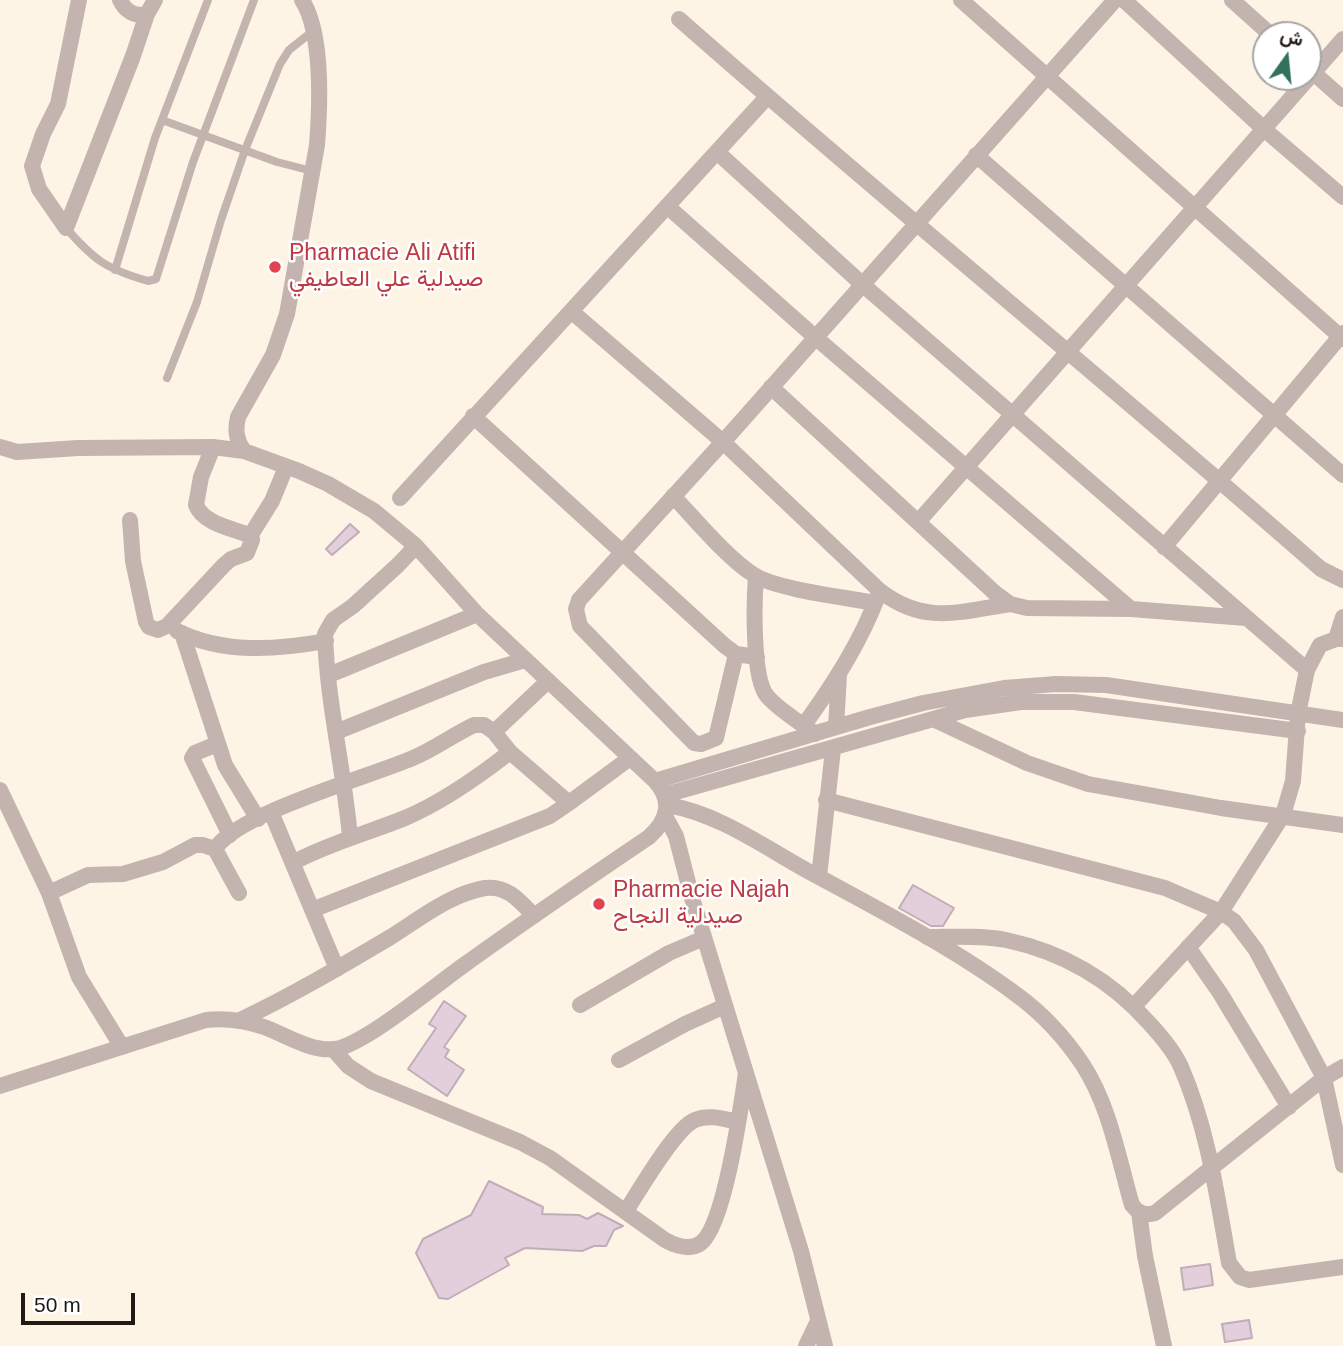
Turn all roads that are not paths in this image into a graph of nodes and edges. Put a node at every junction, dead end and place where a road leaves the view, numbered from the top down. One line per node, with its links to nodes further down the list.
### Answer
1 (79, 0): 32 (street)
2 (120, 0): 10 (street)
3 (208, 0): 21 (lane)
4 (254, 0): 23 (lane)
5 (302, 0): 13 (street)
6 (961, 0): 16 (street)
7 (1115, 0): 16 (street)
8 (1125, 0): 22 (street)
9 (1232, 0): 12 (street)
10 (151, 7): 32 (street)
11 (678, 19): 19 (street)
12 (1255, 21)
13 (313, 31): 24 (lane); 27 (street)
14 (1343, 39): 15 (street)
15 (1322, 59)
16 (1048, 75): 26 (street); 30 (street)
17 (1322, 80): 20 (street)
18 (1295, 91): 22 (street)
19 (767, 97): 25 (street); 31 (street)
20 (1343, 99)
21 (162, 120): 23 (lane); 33 (lane)
22 (1265, 130): 28 (street); 30 (street)
23 (203, 135): 24 (lane); 33 (lane)
24 (245, 149): 27 (lane); 40 (lane)
25 (717, 152): 29 (street); 34 (street)
26 (976, 155): 31 (street); 35 (street)
27 (312, 172): 47 (street)
28 (1343, 197)
29 (667, 206): 36 (street); 38 (street)
30 (1197, 208): 35 (street); 37 (street)
31 (915, 224): 34 (street); 39 (street)
32 (66, 228): 33 (lane)
33 (115, 270)
34 (862, 284): 38 (street); 43 (street)
35 (1127, 286): 39 (street); 42 (street)
36 (571, 311): 44 (street); 45 (street)
37 (1342, 336): 42 (street)
38 (815, 337): 41 (street); 49 (street)
39 (1068, 351): 43 (street); 52 (street)
40 (167, 378)
41 (771, 387): 45 (street); 56 (street)
42 (1275, 414): 51 (street); 52 (street)
43 (1013, 415): 49 (street); 59 (street)
44 (473, 416): 54 (street); 60 (street)
45 (723, 442): 53 (street); 63 (street)
46 (213, 446): 47 (street); 48 (street); 57 (street)
47 (244, 451): 50 (street)
48 (3, 452)
49 (967, 466): 56 (street); 65 (street)
50 (286, 467): 57 (street); 58 (street)
51 (1343, 475)
52 (1220, 480): 59 (street); 62 (street)
53 (673, 496): 60 (street); 61 (street)
54 (400, 498)
55 (130, 520): 69 (street)
56 (918, 522): 64 (street)
57 (251, 533): 69 (street)
58 (416, 545): 66 (street); 71 (street)
59 (1164, 547): 68 (street)
60 (622, 552): 72 (street); 72 (street)
61 (756, 576): 63 (street); 73 (street)
62 (1343, 580)
63 (877, 597): 64 (street); 76 (street)
64 (1010, 604): 65 (street)
65 (1132, 609): 68 (street)
66 (477, 614): 74 (street); 77 (street)
67 (1343, 617): 70 (street)
68 (1246, 618): 75 (street)
69 (174, 629): 71 (street); 87 (street)
70 (1340, 639): 75 (street)
71 (326, 641): 77 (street)
72 (736, 654): 73 (street)
73 (757, 657): 83 (street)
74 (525, 660): 78 (street); 85 (street)
75 (1307, 670): 79 (street)
76 (839, 675): 82 (street); 83 (street)
77 (329, 676): 85 (street)
78 (548, 681): 86 (street); 90 (street)
79 (1298, 713): 81 (street); 82 (street); 84 (street)
80 (933, 719): 84 (street); 88 (street); 98 (street)
81 (1343, 720)
82 (836, 727): 83 (street)
83 (810, 729): 91 (street)
84 (1298, 731): 98 (street)
85 (336, 732): 92 (street)
86 (494, 732): 89 (street); 92 (street)
87 (217, 744): 97 (street); 100 (street)
88 (833, 749): 94 (street); 96 (street)
89 (510, 752): 95 (street); 101 (street)
90 (630, 758): 91 (street); 95 (street)
91 (655, 781): 96 (street)
92 (345, 784): 97 (street); 101 (street)
93 (0, 790): 105 (street)
94 (826, 800): 104 (street); 108 (street)
95 (569, 803): 107 (street)
96 (666, 806): 104 (street); 109 (street); 111 (street)
97 (265, 815): 100 (street); 103 (street)
98 (1283, 815): 99 (street); 108 (street)
99 (1343, 825)
100 (230, 835): 102 (street)
101 (350, 837): 103 (street)
102 (215, 849): 105 (street); 106 (street)
103 (294, 862): 107 (street)
104 (819, 877): 110 (street)
105 (49, 892): 118 (street)
106 (239, 893)
107 (312, 910): 113 (street)
108 (1221, 912): 112 (street); 123 (street)
109 (534, 916): 113 (street); 119 (street)
110 (925, 937): 116 (street); 130 (street)
111 (704, 938): 114 (street); 115 (street)
112 (1188, 947): 116 (street); 125 (street)
113 (337, 969): 117 (street)
114 (580, 1005)
115 (725, 1006): 120 (street); 122 (street)
116 (1134, 1006): 128 (street)
117 (238, 1021): 118 (street); 119 (street)
118 (122, 1047): 124 (street)
119 (333, 1049): 129 (street)
120 (619, 1060)
121 (1343, 1067): 123 (street)
122 (746, 1073): 126 (street); 132 (street)
123 (1324, 1078): 125 (street); 127 (street)
124 (0, 1086)
125 (1289, 1107): 128 (street)
126 (738, 1122): 129 (street); 129 (street)
127 (1343, 1165)
128 (1212, 1168): 130 (street); 131 (street)
129 (626, 1211)
130 (1139, 1212): 135 (street)
131 (1343, 1267)
132 (818, 1321): 133 (street); 134 (street)
133 (806, 1346)
134 (825, 1346)
135 (1164, 1346)

